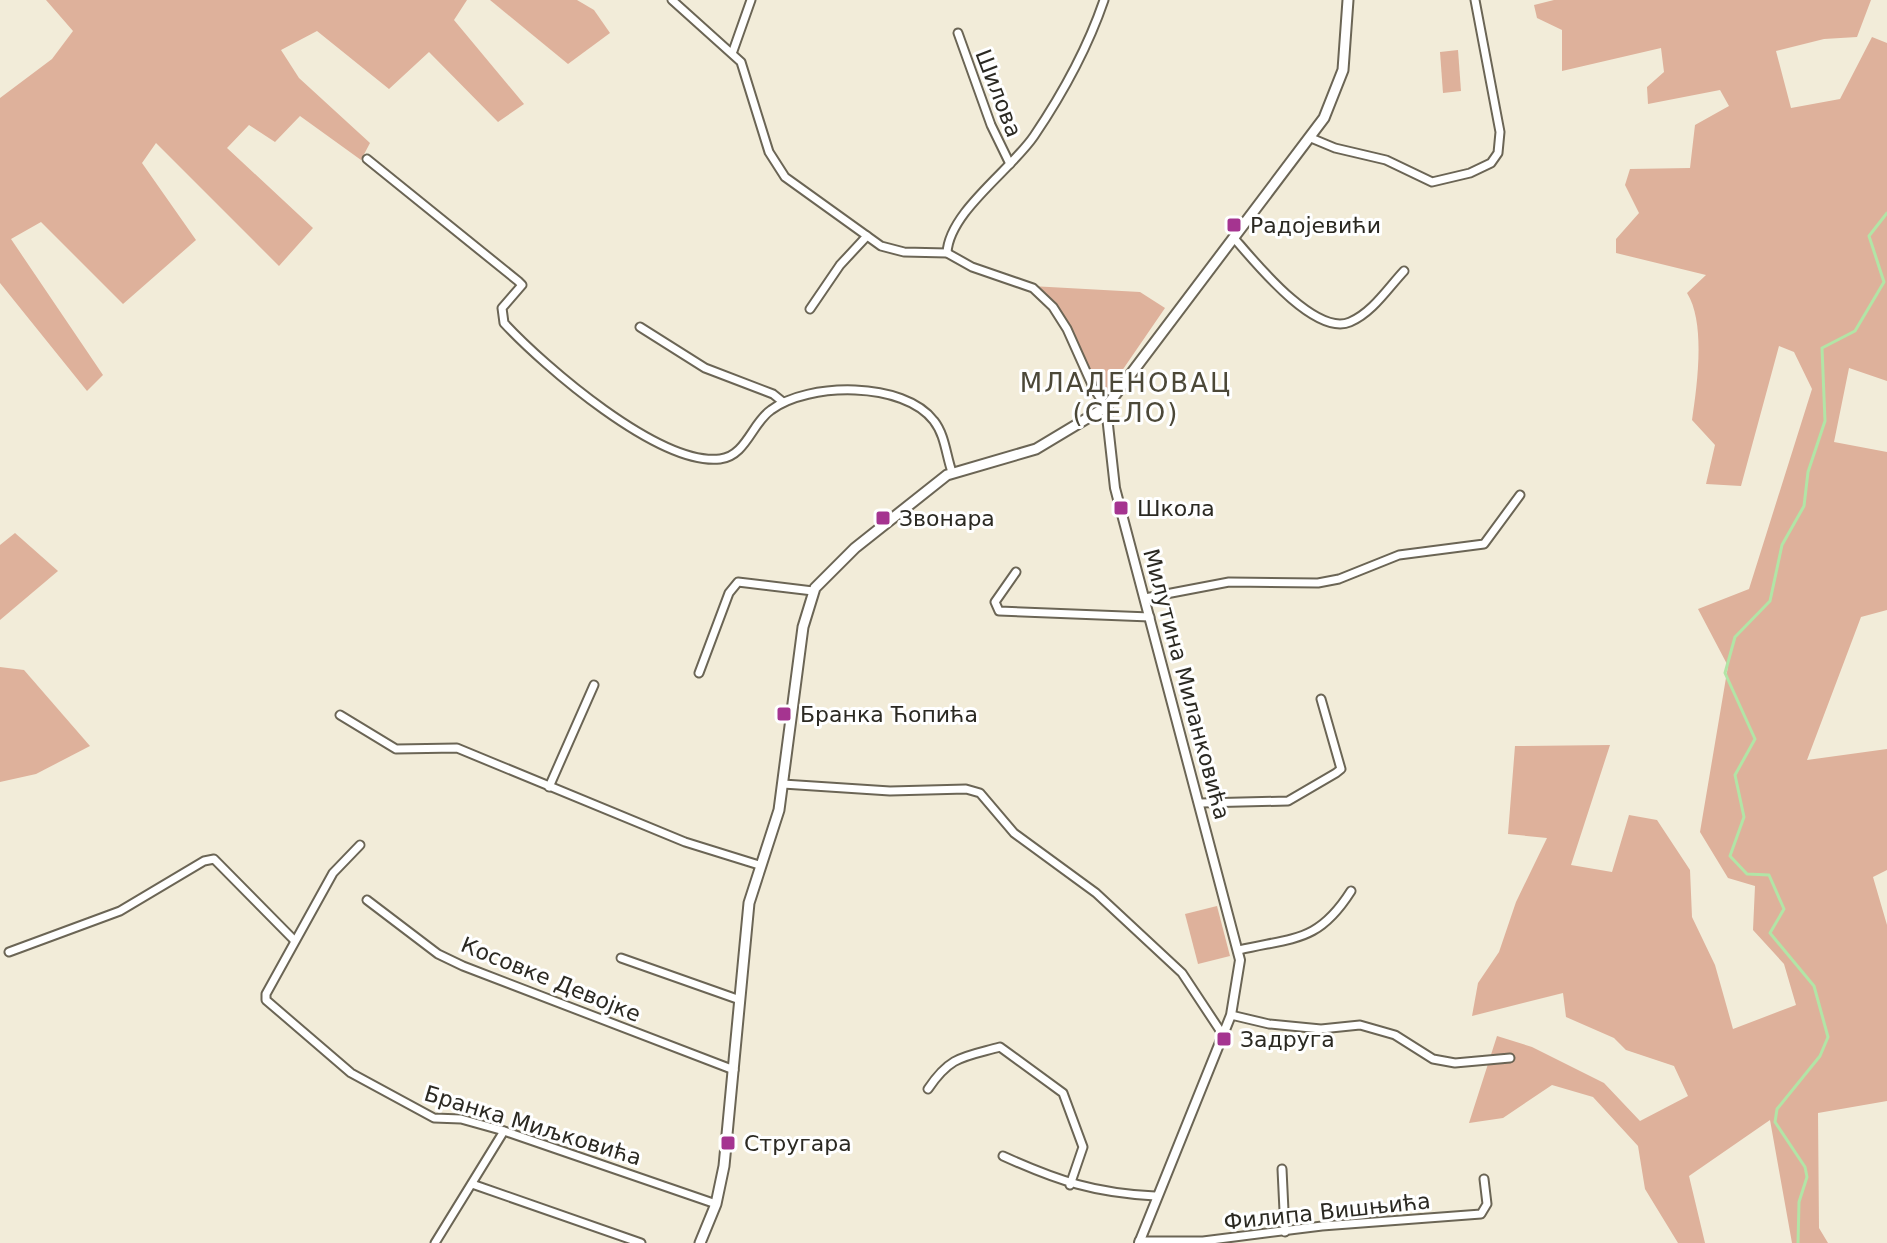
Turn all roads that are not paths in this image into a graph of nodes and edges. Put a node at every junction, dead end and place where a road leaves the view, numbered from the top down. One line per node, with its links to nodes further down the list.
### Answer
1 (672, 0): 7 (street)
2 (751, 0): 7 (street)
3 (1104, 0): 10 (street)
4 (1348, 0): 8 (main road)
5 (1475, 0): 8 (street)
6 (958, 33): 10 (street, Шилова)
7 (733, 51): 11 (street)
8 (1311, 138): 12 (main road)
9 (367, 159): 17 (street)
10 (1010, 164): 13 (street)
11 (867, 236): 13 (street); 15 (street)
12 (1234, 238): 14 (street); 18 (main road)
13 (947, 253): 18 (street)
14 (1404, 271)
15 (810, 309)
16 (640, 327): 17 (street)
17 (783, 402): 19 (street)
18 (1106, 407): 19 (main road); 23 (street, Милутина Миланковића)
19 (952, 472): 22 (main road)
20 (1520, 495): 23 (street)
21 (1016, 572): 24 (street)
22 (813, 591): 25 (street); 29 (main road)
23 (1145, 598): 24 (street, Милутина Миланковића)
24 (1150, 617): 31 (street, Милутина Миланковића)
25 (699, 673)
26 (594, 685): 30 (street)
27 (1321, 699): 31 (street)
28 (340, 715): 30 (street)
29 (783, 784): 33 (main road); 42 (street)
30 (549, 787): 33 (street)
31 (1201, 803): 37 (street, Милутина Миланковића)
32 (360, 845): 36 (street, Бранка Миљковића)
33 (759, 865): 40 (main road)
34 (1351, 891): 37 (street)
35 (367, 900): 44 (street, Косовке Девојке)
36 (294, 940): 38 (street); 46 (street, Бранка Миљковића)
37 (1239, 950): 41 (street, Милутина Миланковића)
38 (9, 952)
39 (621, 958): 40 (street)
40 (740, 1000): 44 (main road)
41 (1231, 1015): 42 (street, Милутина Миланковића); 43 (street)
42 (1223, 1035): 52 (street, Милутина Миланковића)
43 (1510, 1058)
44 (734, 1070): 53 (main road)
45 (928, 1089): 51 (street)
46 (504, 1131): 50 (street); 53 (street, Бранка Миљковића)
47 (1003, 1156): 51 (street)
48 (1282, 1169): 54 (street)
49 (1484, 1179): 54 (street, Филипа Вишњића)
50 (472, 1184): 56 (street); 57 (street)
51 (1070, 1185): 52 (street)
52 (1155, 1196): 55 (street, Милутина Миланковића)
53 (716, 1204): 58 (main road)
54 (1285, 1232): 55 (street, Филипа Вишњића)
55 (1139, 1242)
56 (435, 1243)
57 (641, 1243)
58 (700, 1243)

